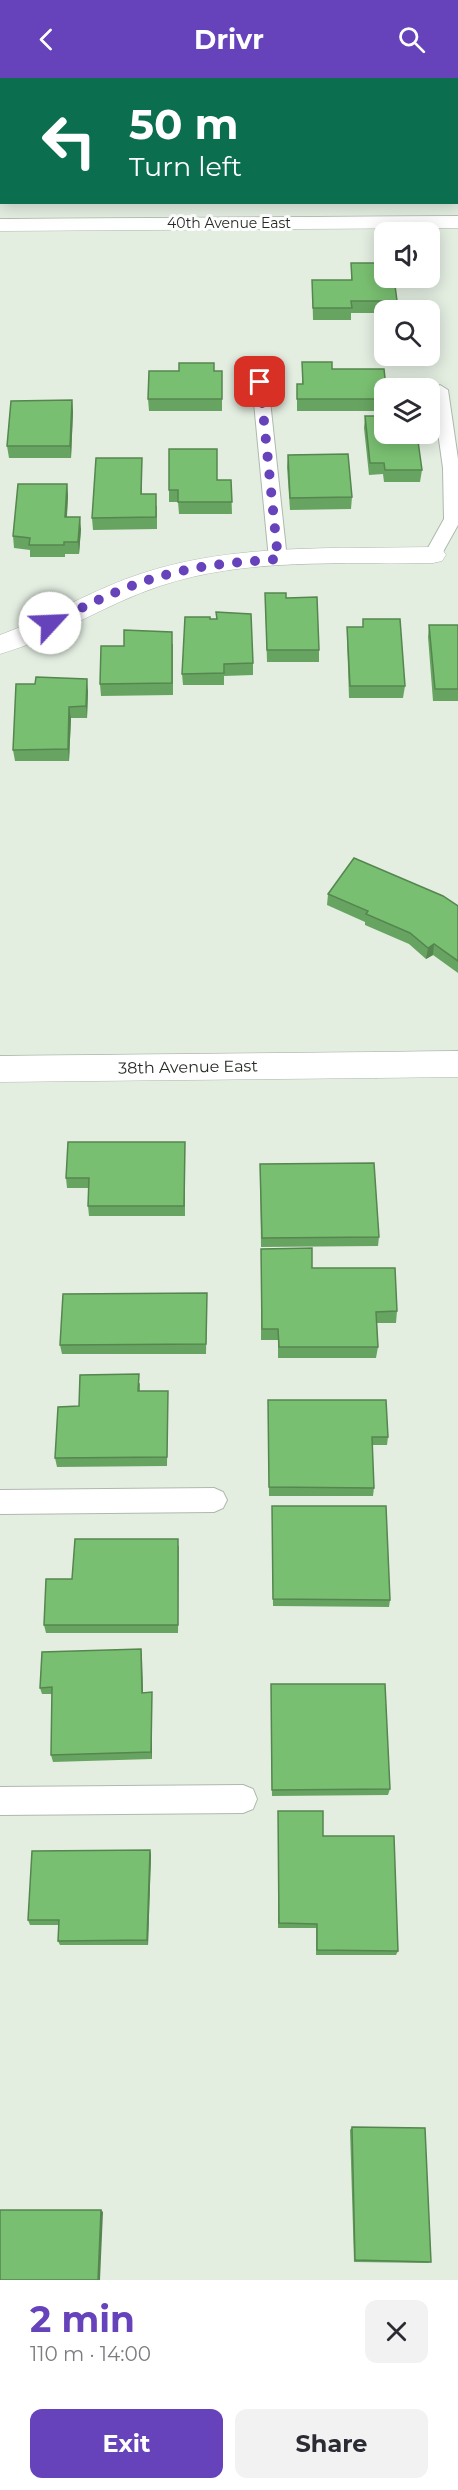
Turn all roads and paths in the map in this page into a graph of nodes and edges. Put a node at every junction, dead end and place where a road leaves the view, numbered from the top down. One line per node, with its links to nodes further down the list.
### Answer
1 (458, 222): 2 (street, 40th Avenue East)
2 (0, 225)
3 (260, 382): 6 (lane)
4 (440, 390): 5 (lane)
5 (433, 555): 6 (street)
6 (278, 559): 7 (street)
7 (0, 645)
8 (458, 1064): 9 (street, 38th Avenue East)
9 (0, 1069)
10 (214, 1500): 11 (lane)
11 (0, 1502)
12 (243, 1799): 13 (lane)
13 (0, 1801)

